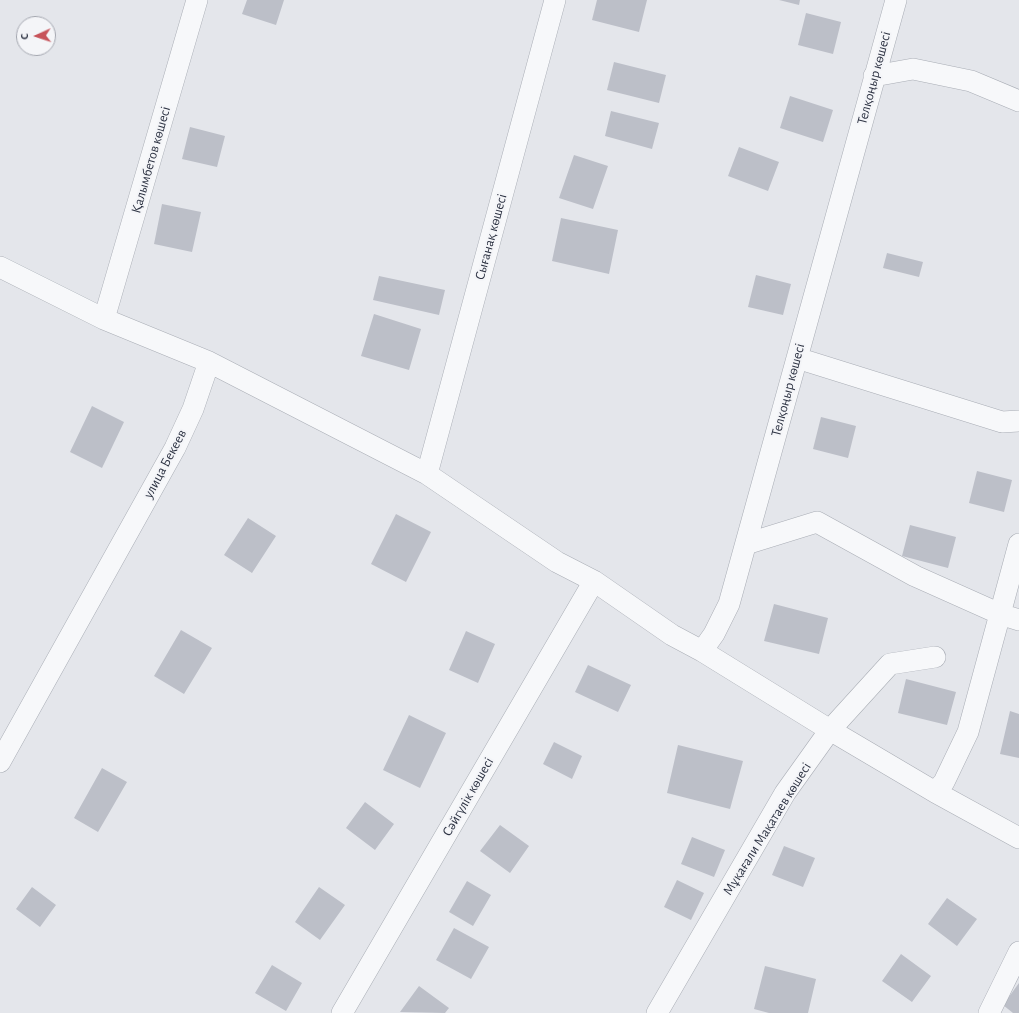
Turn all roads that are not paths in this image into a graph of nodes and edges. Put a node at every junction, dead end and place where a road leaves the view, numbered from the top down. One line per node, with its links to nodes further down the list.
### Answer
1 (197, 0): 7 (street, Қалымбетов көшесі)
2 (556, 0): 11 (street, Сығанақ көшесі)
3 (896, 0): 4 (street, Телқоңыр көшесі)
4 (874, 76): 5 (street); 8 (street, Телқоңыр көшесі)
5 (1019, 101)
6 (0, 267): 7 (street)
7 (104, 319): 9 (street)
8 (797, 358): 10 (street); 12 (street, Телқоңыр көшесі)
9 (209, 362): 11 (street); 19 (street, улица Бекеев)
10 (1019, 421)
11 (427, 474): 14 (street)
12 (746, 544): 15 (street); 16 (street, Телқоңыр көшесі)
13 (1019, 544): 15 (street)
14 (594, 581): 16 (street); 23 (street, Сәйгүлік көшесі)
15 (1010, 617): 20 (street)
16 (702, 651): 18 (street)
17 (934, 657): 18 (street, Мұқағали Мақатаев көшесі)
18 (830, 730): 20 (street); 24 (street, Мұқағали Мақатаев көшесі)
19 (0, 762)
20 (935, 792): 21 (street)
21 (1019, 838)
22 (1019, 952): 25 (street)
23 (342, 1013)
24 (657, 1013)
25 (989, 1013)

